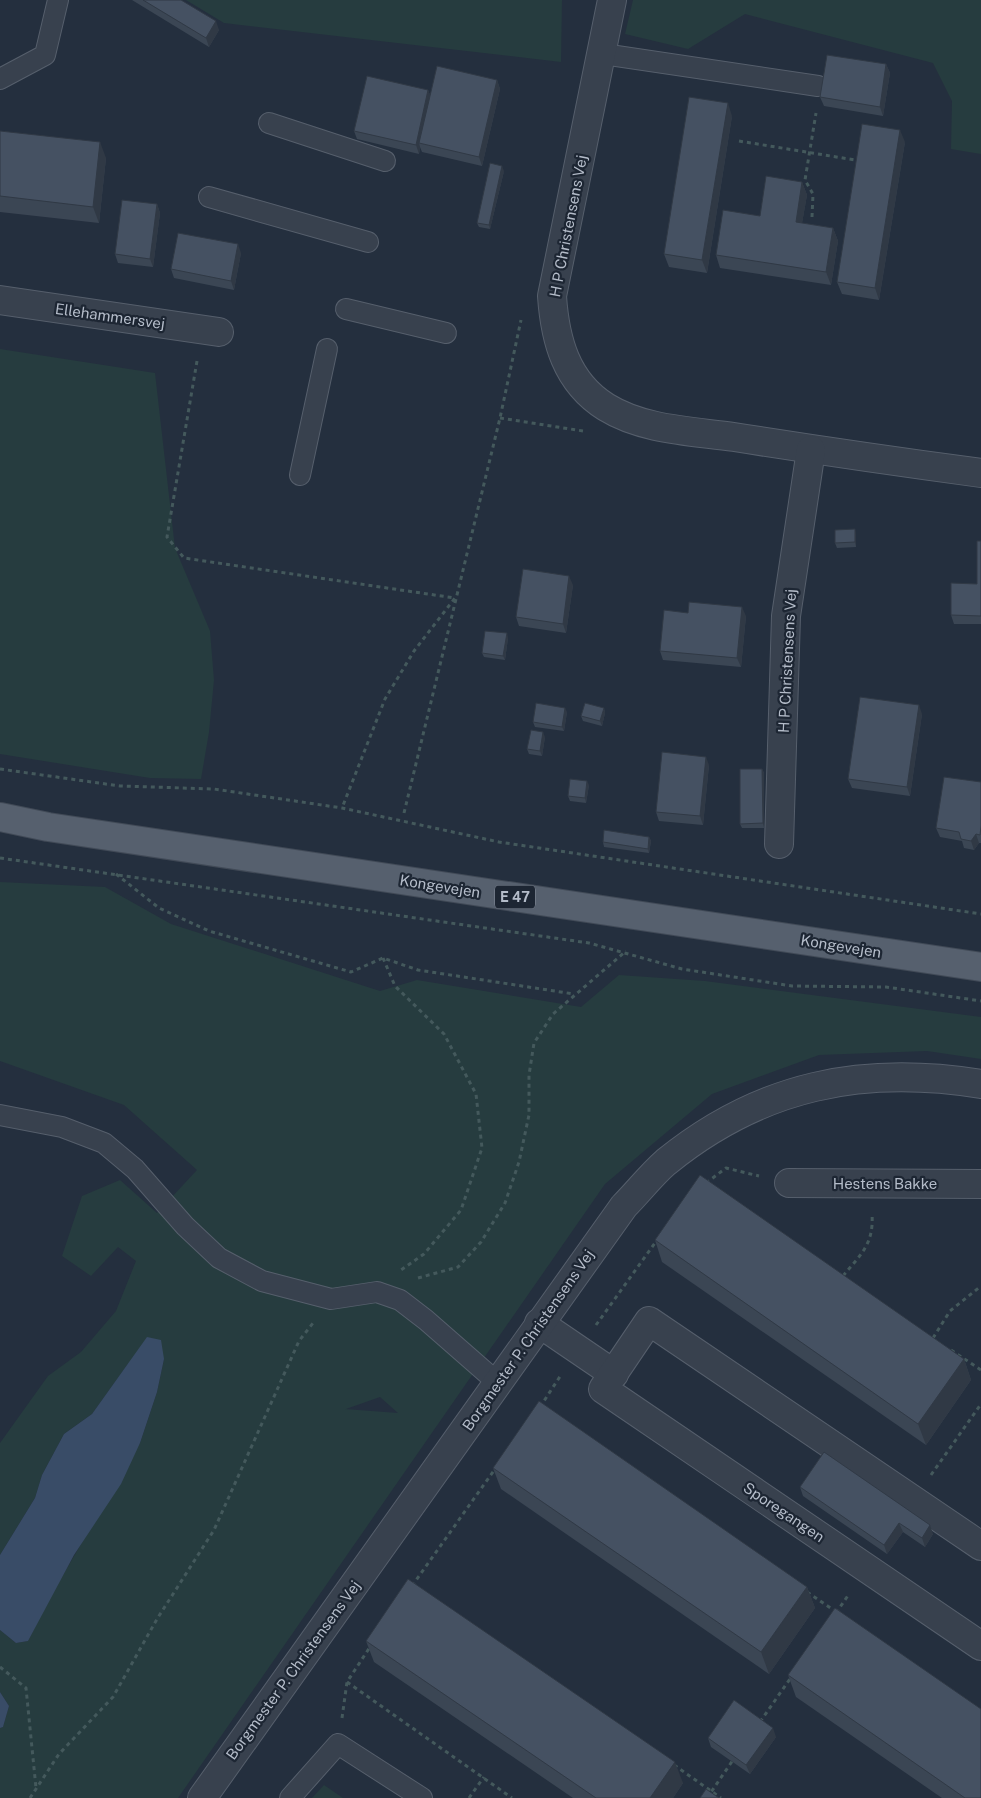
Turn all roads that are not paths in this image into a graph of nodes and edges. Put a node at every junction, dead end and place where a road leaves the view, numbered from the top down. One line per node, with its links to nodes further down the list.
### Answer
1 (58, 0): 4 (lane)
2 (612, 0): 3 (street, H P Christensens Vej)
3 (603, 54): 5 (lane); 15 (street, H P Christensens Vej)
4 (0, 79)
5 (818, 86)
6 (269, 123): 7 (lane)
7 (384, 161)
8 (209, 197): 9 (lane)
9 (368, 242)
10 (0, 300): 12 (street, Ellehammersvej)
11 (346, 309): 13 (lane)
12 (219, 332)
13 (446, 333)
14 (327, 350): 17 (lane)
15 (811, 450): 16 (street, H P Christensens Vej); 22 (street, H P Christensens Vej)
16 (981, 473)
17 (300, 474)
18 (0, 812): 21 (main road)
19 (0, 818): 21 (main road, Kongevejen / E 47)
20 (0, 824): 21 (main road, Kongevejen / E 47)
21 (48, 828): 23 (main road, Kongevejen / E 47)
22 (779, 844)
23 (981, 967)
24 (981, 1084): 28 (street, Borgmester P. Christensens Vej)
25 (0, 1115): 30 (lane)
26 (788, 1183): 27 (street, Hestens Bakke)
27 (981, 1184)
28 (539, 1323): 29 (street); 30 (street, Borgmester P. Christensens Vej)
29 (614, 1374): 31 (street, Sporegangen); 32 (street, Sporegangen)
30 (498, 1383): 33 (street, Borgmester P. Christensens Vej)
31 (981, 1546)
32 (981, 1646)
33 (202, 1798)
34 (290, 1798): 35 (lane)
35 (422, 1798)

